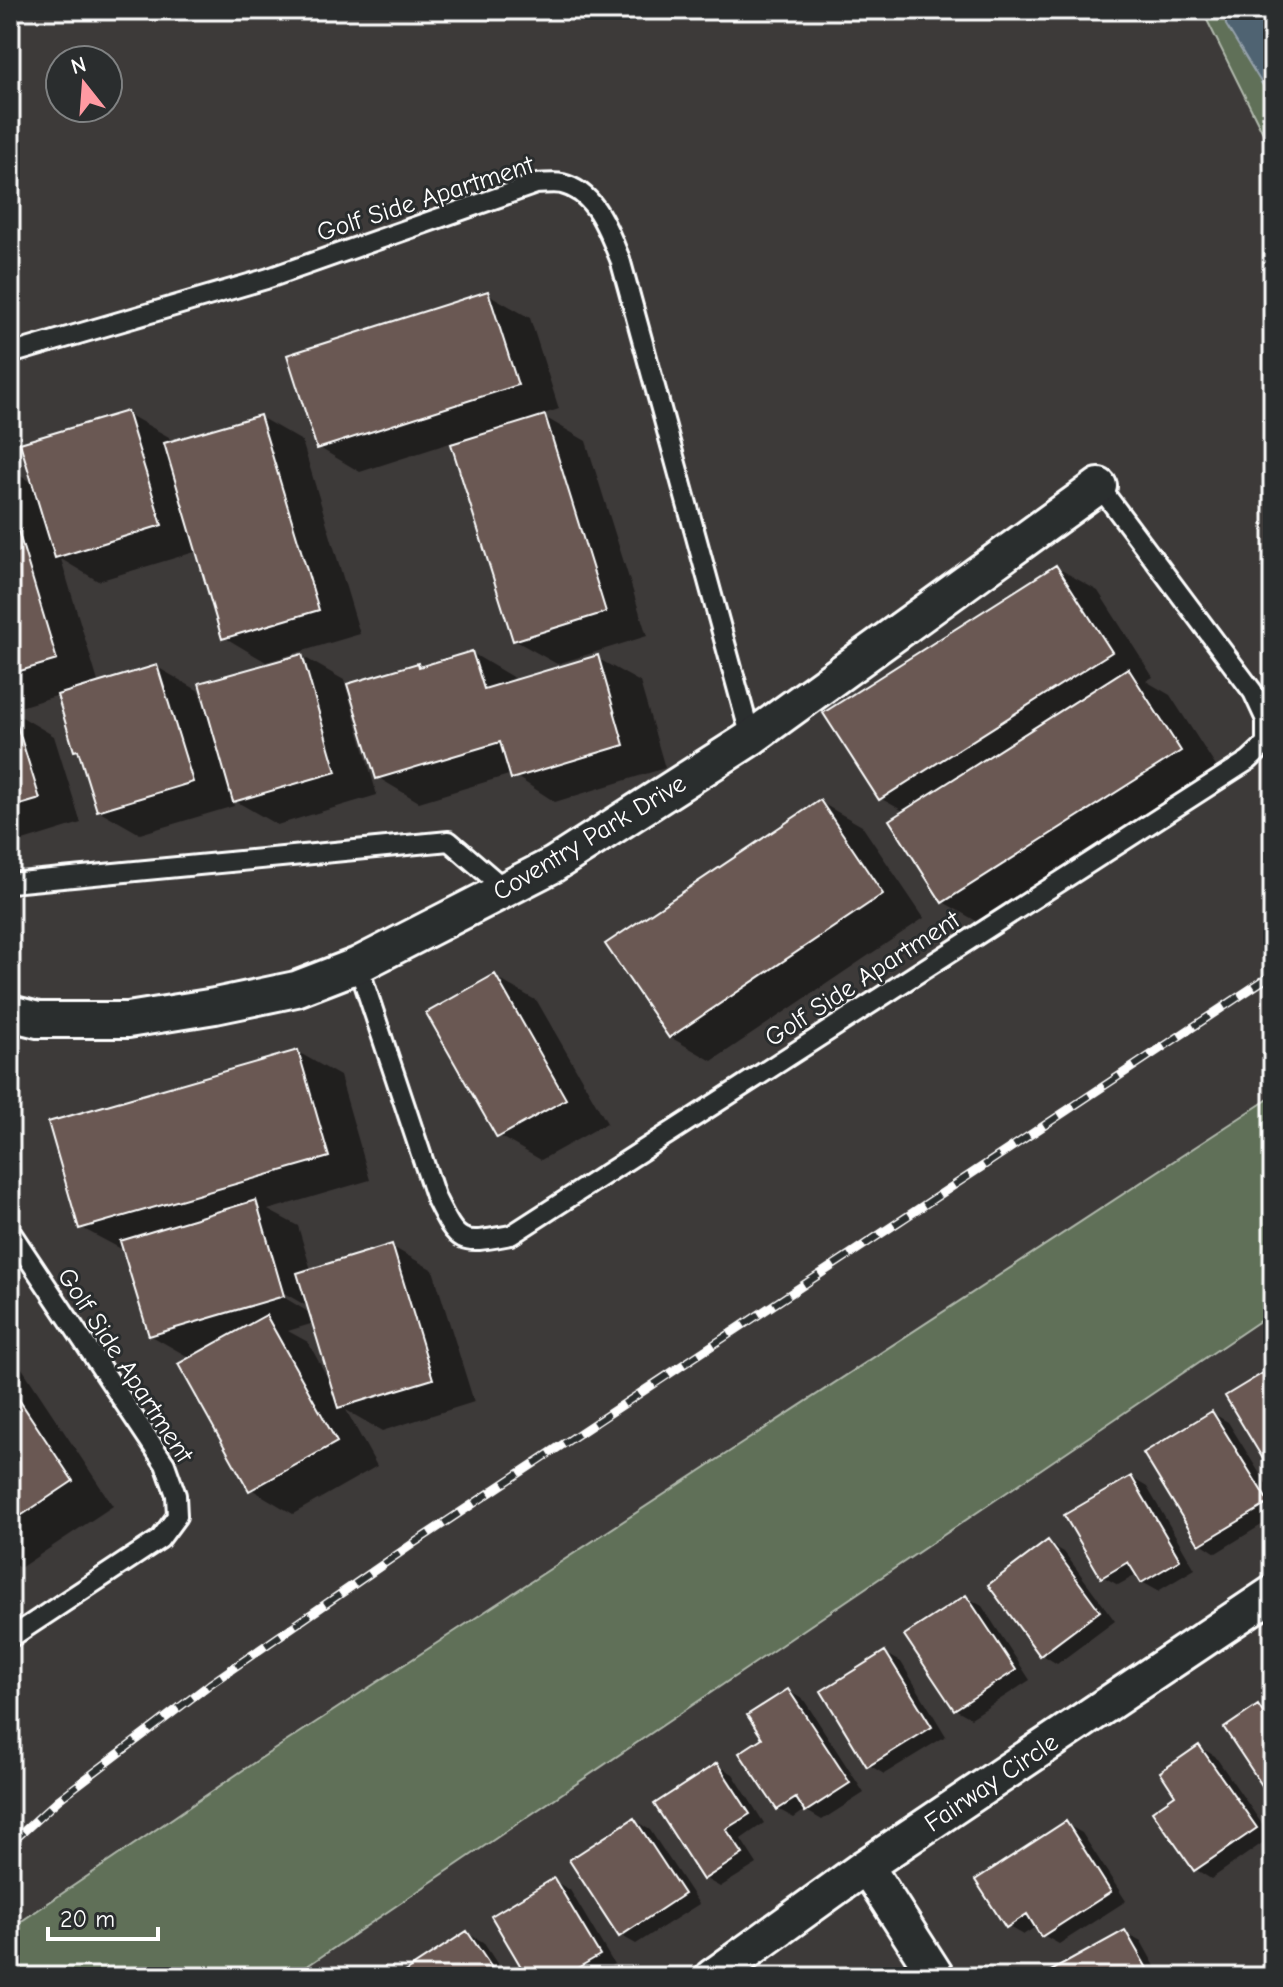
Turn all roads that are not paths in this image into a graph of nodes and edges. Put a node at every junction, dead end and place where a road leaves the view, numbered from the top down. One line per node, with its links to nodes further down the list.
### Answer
1 (10, 354): 3 (lane, Golf Side Apartment)
2 (1099, 486): 3 (street, Coventry Park Drive); 6 (lane, Golf Side Apartment)
3 (751, 738): 5 (street, Coventry Park Drive)
4 (10, 883): 5 (lane)
5 (506, 890): 6 (street, Coventry Park Drive)
6 (358, 965): 7 (street, Coventry Park Drive)
7 (10, 1013)
8 (10, 1231): 10 (lane, Golf Side Apartment)
9 (1273, 1593): 11 (street, Fairway Circle)
10 (10, 1638)
11 (866, 1866): 12 (street, Fairway Circle); 13 (street)
12 (712, 1977)
13 (937, 1977)

